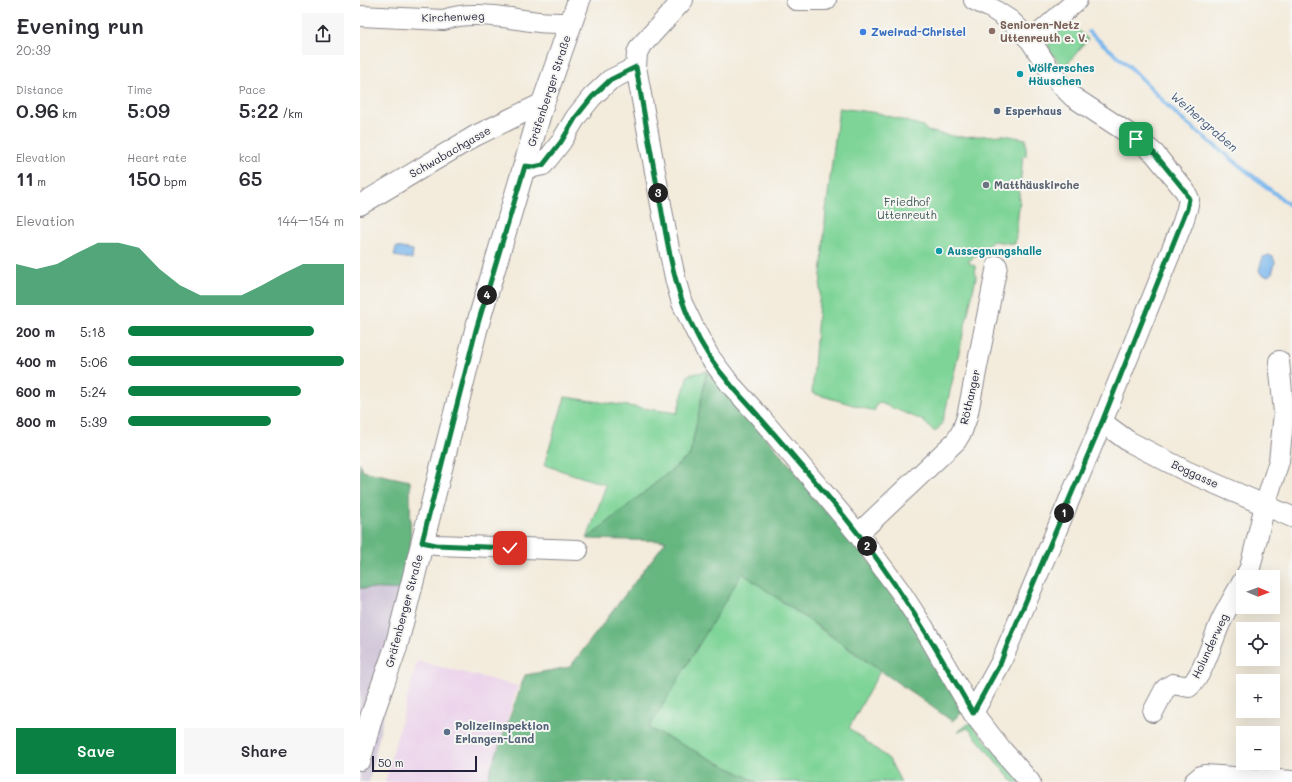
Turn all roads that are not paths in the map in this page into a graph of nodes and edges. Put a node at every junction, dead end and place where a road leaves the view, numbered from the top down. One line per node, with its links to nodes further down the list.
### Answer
1 (579, 0): 8 (main road, Gräfenberger Straße)
2 (683, 0): 10 (street)
3 (796, 0): 4 (street)
4 (826, 0)
5 (974, 0): 9 (street)
6 (1077, 0): 9 (street)
7 (360, 16): 8 (street, Kirchenweg)
8 (570, 23): 11 (main road, Gräfenberger Straße)
9 (1031, 41): 16 (street)
10 (636, 67): 12 (street); 19 (street)
11 (543, 103): 12 (main road, Gräfenberger Straße); 13 (street, Schwabachgasse)
12 (525, 166): 20 (main road, Gräfenberger Straße)
13 (360, 205)
14 (997, 266): 19 (street, Röthanger)
15 (1279, 361): 17 (street)
16 (1102, 422): 17 (street, Boggasse); 25 (street)
17 (1265, 505): 18 (street, Boggasse); 22 (street)
18 (1292, 517)
19 (858, 534): 25 (street)
20 (422, 542): 21 (street); 26 (main road, Gräfenberger Straße)
21 (578, 550)
22 (1249, 570)
23 (1236, 593): 24 (street, Holunderweg)
24 (1153, 712)
25 (973, 713): 28 (street)
26 (360, 759)
27 (1292, 781): 29 (street)
28 (1030, 782)
29 (1194, 782)

